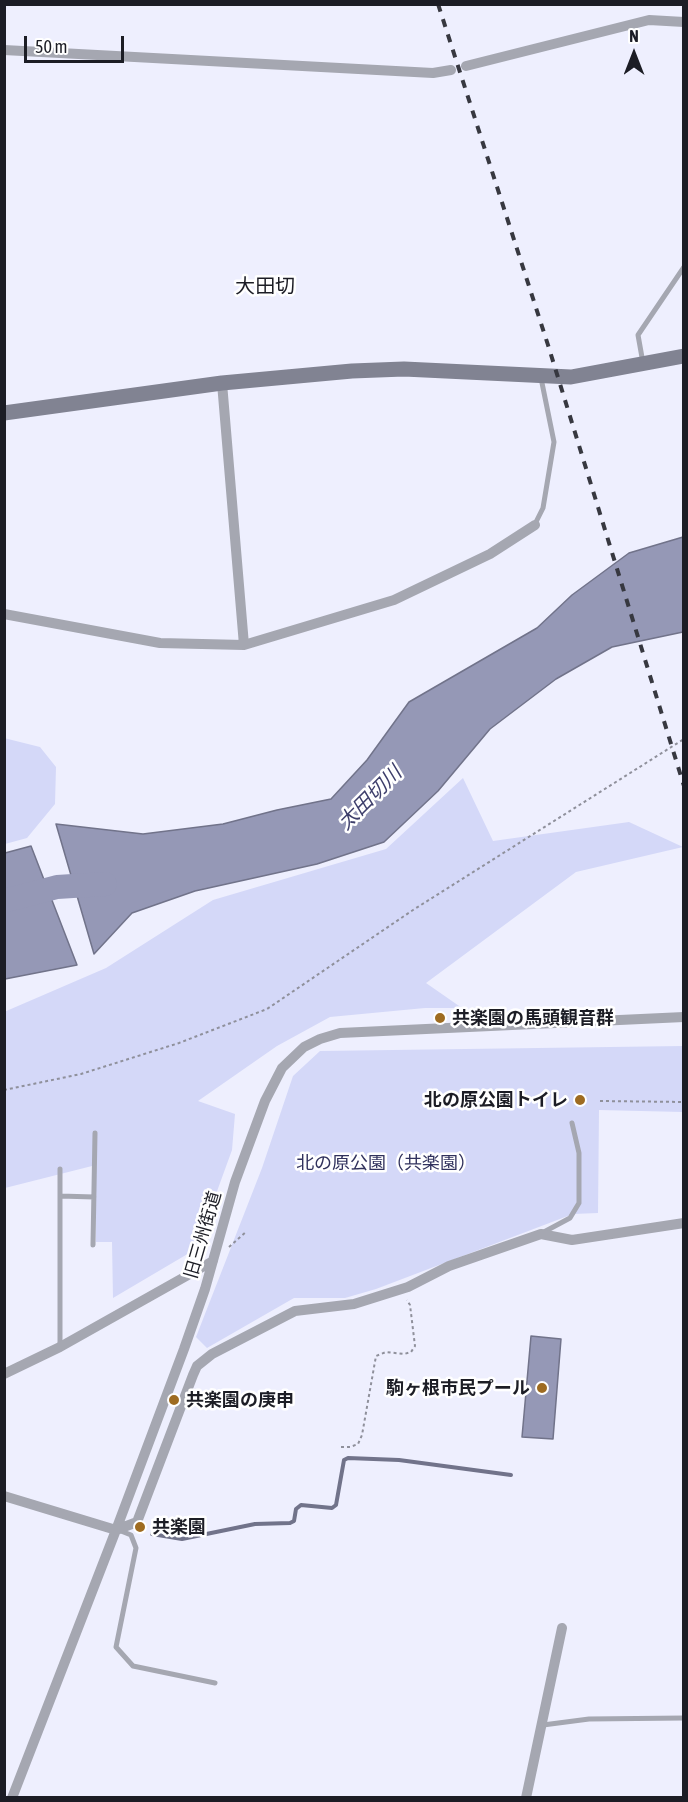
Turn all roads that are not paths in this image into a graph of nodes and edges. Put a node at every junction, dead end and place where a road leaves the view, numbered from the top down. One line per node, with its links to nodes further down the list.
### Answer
1 (684, 22): 3 (street)
2 (4, 51): 4 (street)
3 (466, 66)
4 (451, 70)
5 (684, 267): 7 (lane)
6 (684, 356): 7 (street)
7 (643, 365): 8 (street)
8 (541, 377): 9 (street); 11 (lane)
9 (222, 383): 10 (street); 13 (street)
10 (4, 413)
11 (535, 525): 13 (street)
12 (4, 614): 13 (street)
13 (244, 645)
14 (684, 1017): 23 (street, 旧三州街道)
15 (572, 1123): 21 (lane)
16 (95, 1132): 19 (lane)
17 (60, 1169): 18 (lane)
18 (60, 1196): 19 (lane); 24 (lane)
19 (94, 1197): 22 (lane)
20 (684, 1223): 21 (street)
21 (541, 1234): 27 (street)
22 (93, 1245)
23 (213, 1261): 24 (street); 26 (street, 旧三州街道)
24 (60, 1347): 25 (street)
25 (4, 1374)
26 (156, 1421): 27 (lane); 29 (street, 旧三州街道)
27 (173, 1428): 29 (street)
28 (4, 1496): 29 (street)
29 (116, 1530): 31 (lane); 34 (street, 旧三州街道)
30 (562, 1628): 33 (street)
31 (215, 1683)
32 (684, 1718): 33 (lane)
33 (543, 1725): 35 (street)
34 (12, 1797)
35 (526, 1797)

